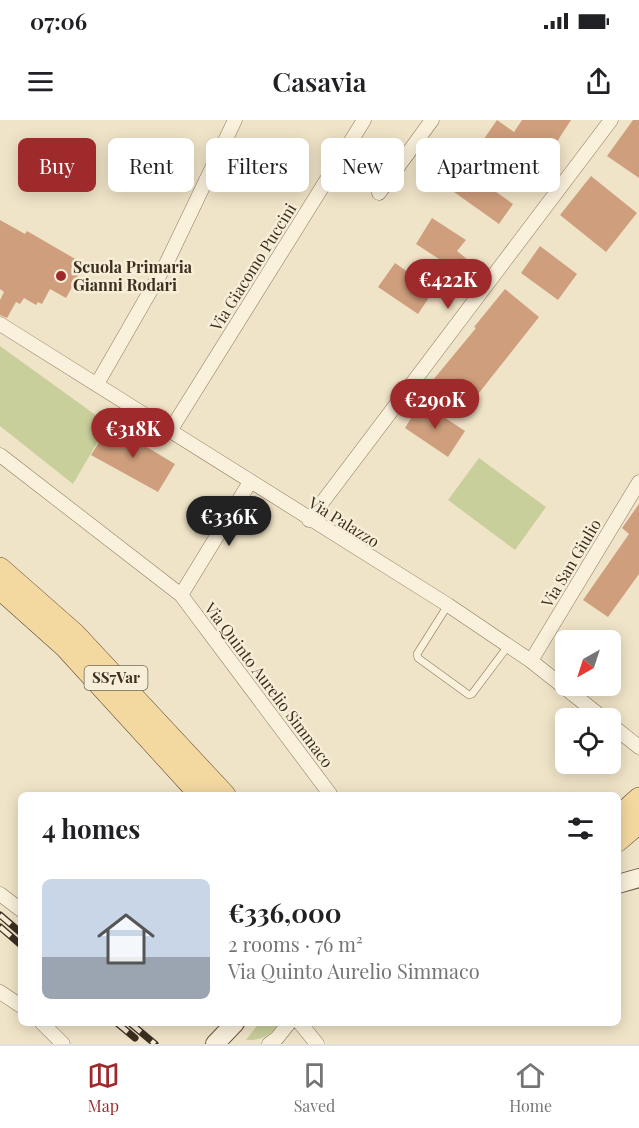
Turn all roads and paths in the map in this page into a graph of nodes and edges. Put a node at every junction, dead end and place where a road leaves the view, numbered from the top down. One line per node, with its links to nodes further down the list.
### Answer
1 (234, 120): 7 (street)
2 (364, 120): 8 (street, Via Giacomo Puccini)
3 (432, 120): 5 (street)
4 (611, 120): 12 (street)
5 (379, 193)
6 (0, 324): 7 (street, Via Palazzo)
7 (97, 384): 8 (street, Via Palazzo)
8 (170, 431): 10 (street, Via Palazzo)
9 (0, 455): 15 (street, Via Quinto Aurelio Simmaco)
10 (250, 482): 12 (street, Via Palazzo); 15 (street, Via Quinto Aurelio Simmaco)
11 (639, 482): 18 (street, Via San Giulio)
12 (309, 520): 16 (street, Via Palazzo)
13 (0, 568): 23 (main road, SS7Var)
14 (0, 589): 22 (main road, SS7Var)
15 (181, 595): 24 (street, Via Quinto Aurelio Simmaco)
16 (447, 605): 17 (street, Via Palazzo); 17 (lane)
17 (508, 646): 18 (street, Via Palazzo)
18 (531, 661): 19 (street, Via Palazzo)
19 (590, 708)
20 (621, 733): 21 (street)
21 (639, 747)
22 (197, 792)
23 (222, 792)
24 (329, 792)
25 (639, 798): 26 (main road)
26 (621, 814)
27 (639, 823): 28 (main road)
28 (621, 839)
29 (639, 878): 30 (street)
30 (621, 883)
31 (0, 894): 32 (street)
32 (18, 908)
33 (0, 992): 34 (street)
34 (18, 1004)
35 (45, 1026): 39 (street)
36 (232, 1026): 40 (street)
37 (287, 1026): 41 (street)
38 (302, 1026): 42 (street)
39 (63, 1044)
40 (216, 1044)
41 (268, 1044)
42 (317, 1044)

